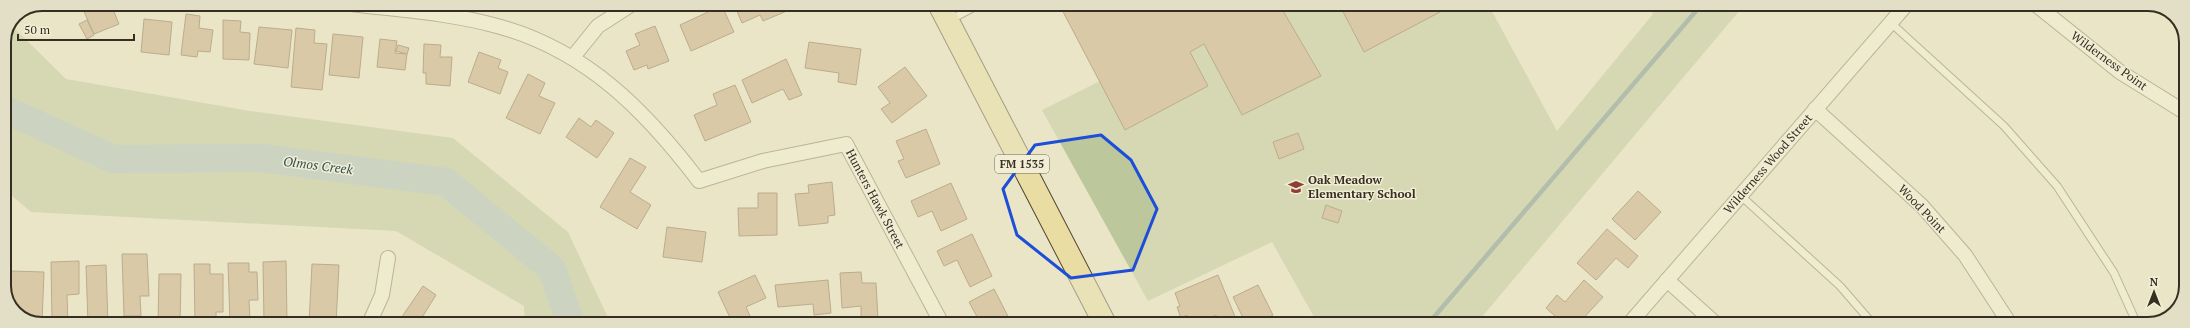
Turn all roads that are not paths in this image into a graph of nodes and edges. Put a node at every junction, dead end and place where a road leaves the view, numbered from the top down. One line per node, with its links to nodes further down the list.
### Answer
1 (407, 11): 7 (street, Hunters Hawk Street)
2 (621, 11): 7 (street)
3 (1901, 11): 6 (street, Wilderness Wood Street)
4 (2044, 11): 9 (street, Wilderness Point)
5 (944, 13): 15 (main road, FM 1535)
6 (1891, 23): 8 (street, Wilderness Wood Street); 20 (lane)
7 (573, 57): 14 (street, Hunters Hawk Street)
8 (1815, 109): 10 (street, Wilderness Wood Street); 19 (street, Wood Point)
9 (2179, 109)
10 (1741, 196): 12 (street, Wilderness Wood Street); 18 (lane)
11 (388, 258): 13 (street)
12 (1667, 280): 16 (street, Wilderness Wood Street); 17 (street)
13 (372, 317)
14 (938, 317)
15 (1101, 317)
16 (1635, 317)
17 (1708, 317)
18 (1867, 317)
19 (2005, 317)
20 (2134, 317)

